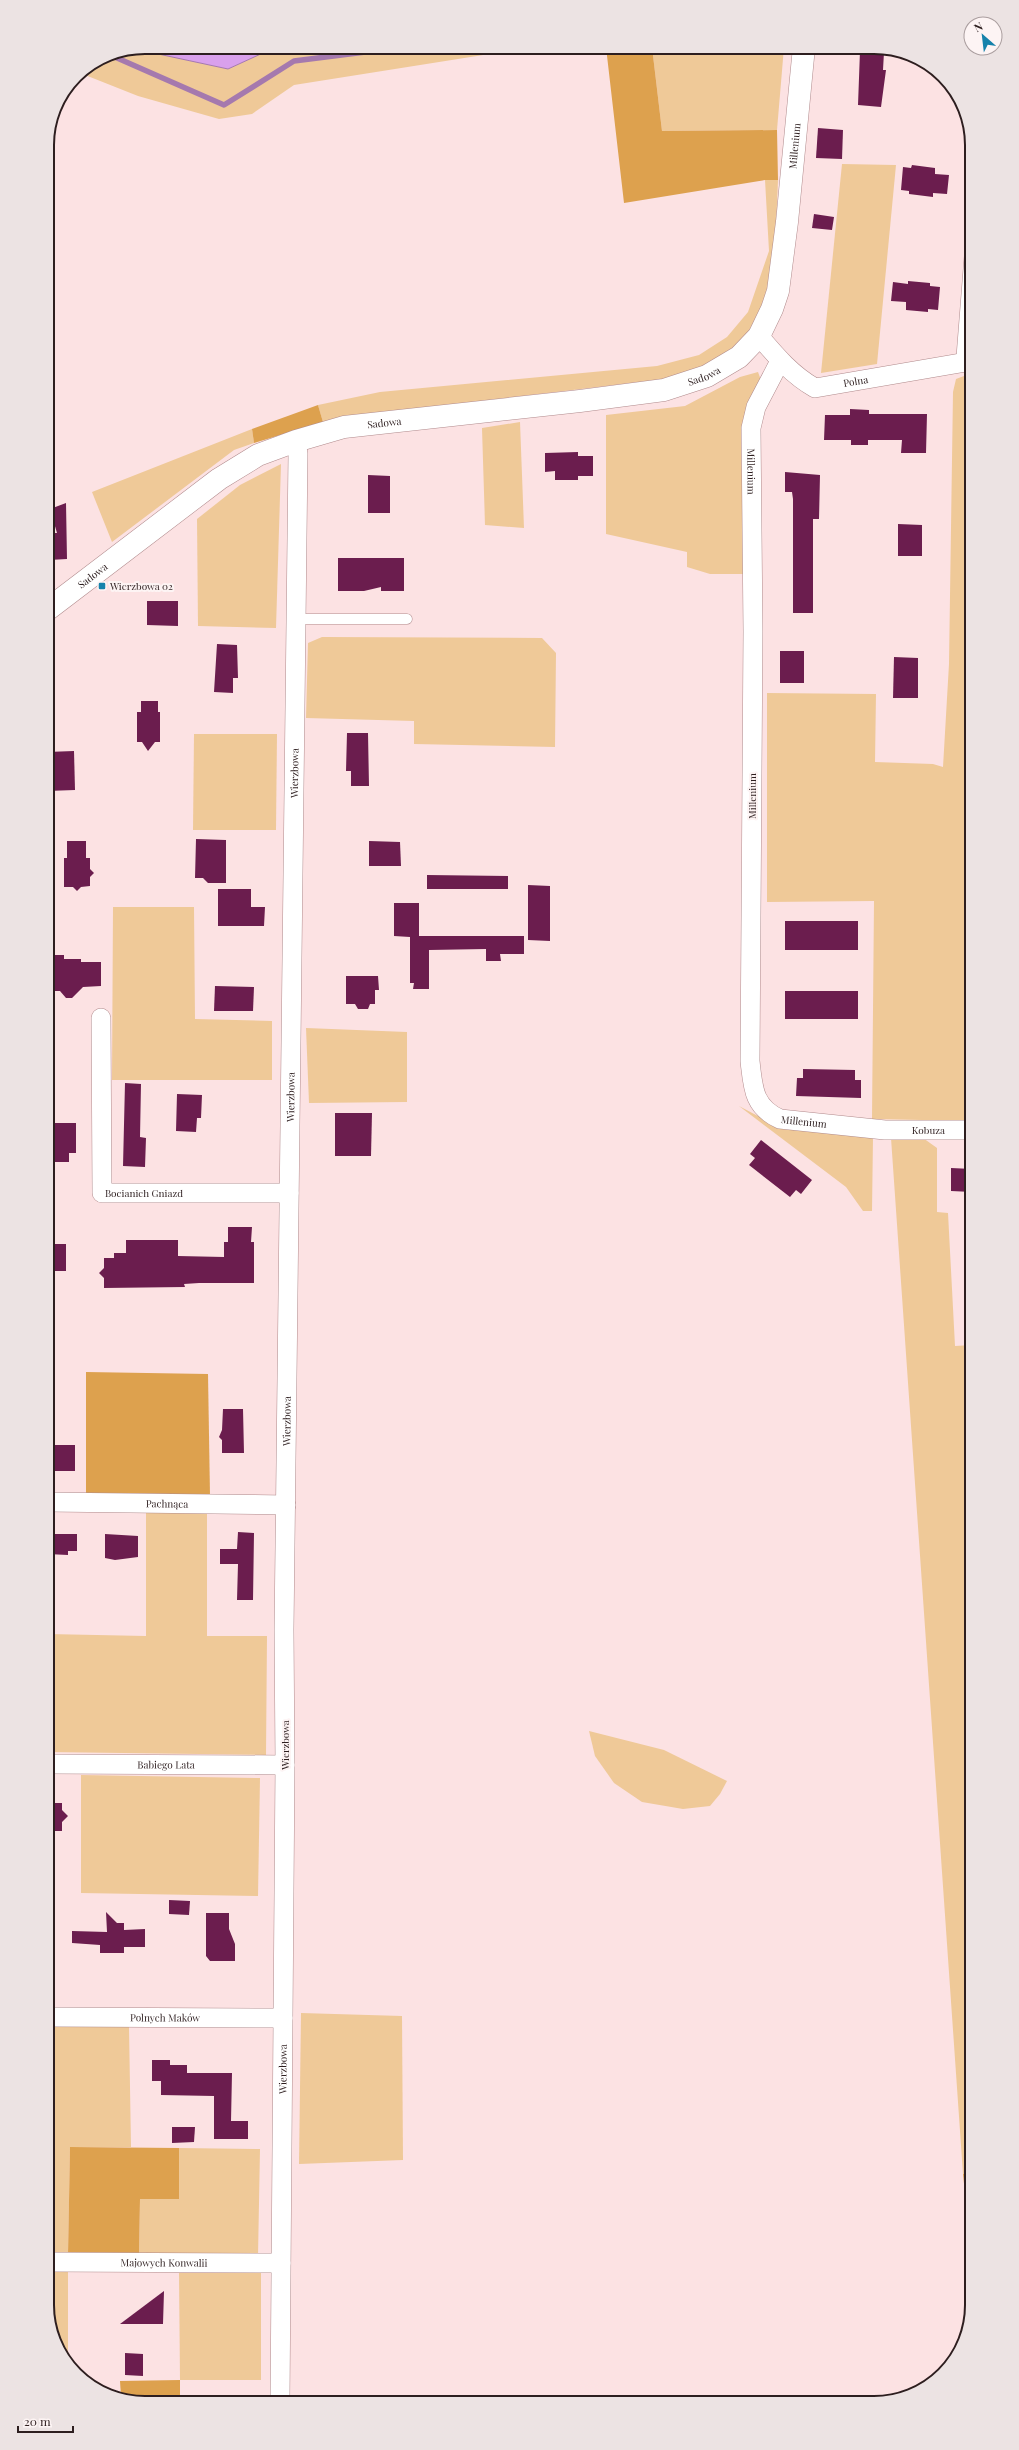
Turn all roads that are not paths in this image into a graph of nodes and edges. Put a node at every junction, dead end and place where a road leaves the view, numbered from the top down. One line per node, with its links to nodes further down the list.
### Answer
1 (803, 54): 2 (street, Millenium)
2 (759, 336): 3 (street, Polna); 5 (street, Sadowa)
3 (780, 361): 4 (street, Polna); 10 (street, Millenium)
4 (965, 362)
5 (296, 441): 6 (street, Sadowa); 7 (street, Wierzbowa)
6 (54, 605)
7 (295, 619): 8 (lane); 12 (street, Wierzbowa)
8 (407, 619)
9 (101, 1018): 12 (street, Bocianich Gniazd)
10 (885, 1130): 11 (street, Kobuza)
11 (965, 1130)
12 (289, 1193): 14 (street, Wierzbowa)
13 (54, 1502): 14 (street, Pachnąca)
14 (286, 1505): 16 (street, Wierzbowa)
15 (54, 1764): 16 (street, Babiego Lata)
16 (285, 1765): 18 (street, Wierzbowa)
17 (54, 2017): 18 (street, Polnych Maków)
18 (283, 2018): 20 (street, Wierzbowa)
19 (54, 2262): 20 (street, Majowych Konwalii)
20 (281, 2263): 21 (street, Wierzbowa)
21 (280, 2396)

